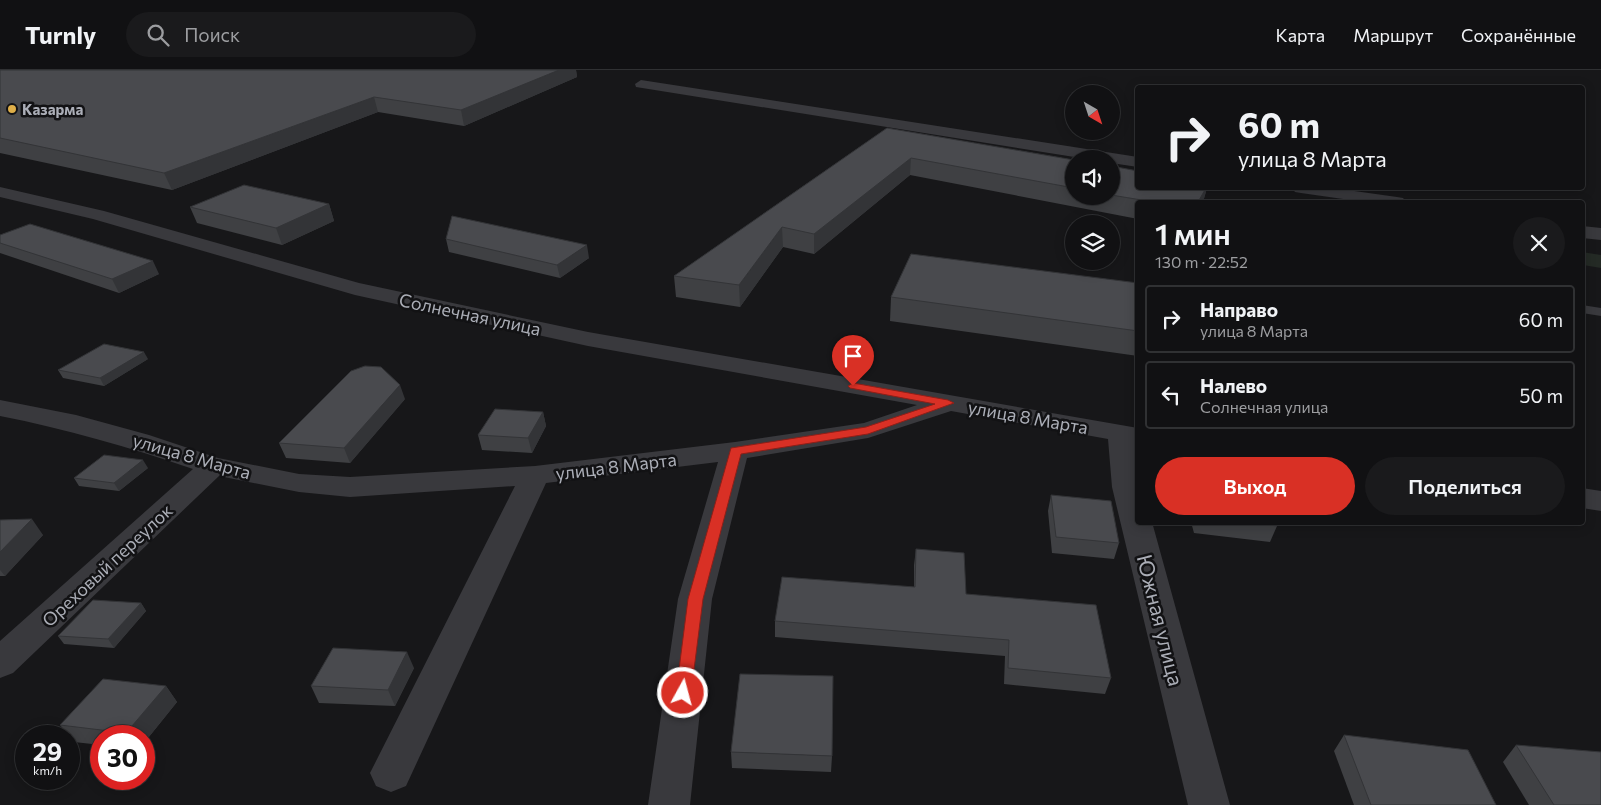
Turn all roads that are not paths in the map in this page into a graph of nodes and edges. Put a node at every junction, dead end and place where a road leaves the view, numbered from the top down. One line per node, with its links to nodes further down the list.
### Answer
1 (641, 84): 2 (street)
2 (1135, 162)
3 (1315, 190): 5 (street)
4 (0, 192): 10 (street, Солнечная улица)
5 (1383, 200)
6 (1585, 232): 7 (street)
7 (1601, 234)
8 (1585, 309): 9 (lane)
9 (1601, 312)
10 (948, 403): 12 (street, улица 8 Марта); 13 (street, улица 8 Марта)
11 (0, 408): 14 (street, улица 8 Марта)
12 (1129, 435): 18 (street, Южная улица)
13 (736, 451): 15 (street, улица 8 Марта); 22 (street)
14 (213, 466): 15 (street, улица 8 Марта); 20 (street, Ореховый переулок)
15 (535, 476): 21 (street, улица 8 Марта)
16 (1585, 498): 17 (street)
17 (1601, 500)
18 (1135, 518)
19 (1137, 525): 23 (street, Южная улица)
20 (0, 663)
21 (391, 773)
22 (669, 805)
23 (1209, 805)

